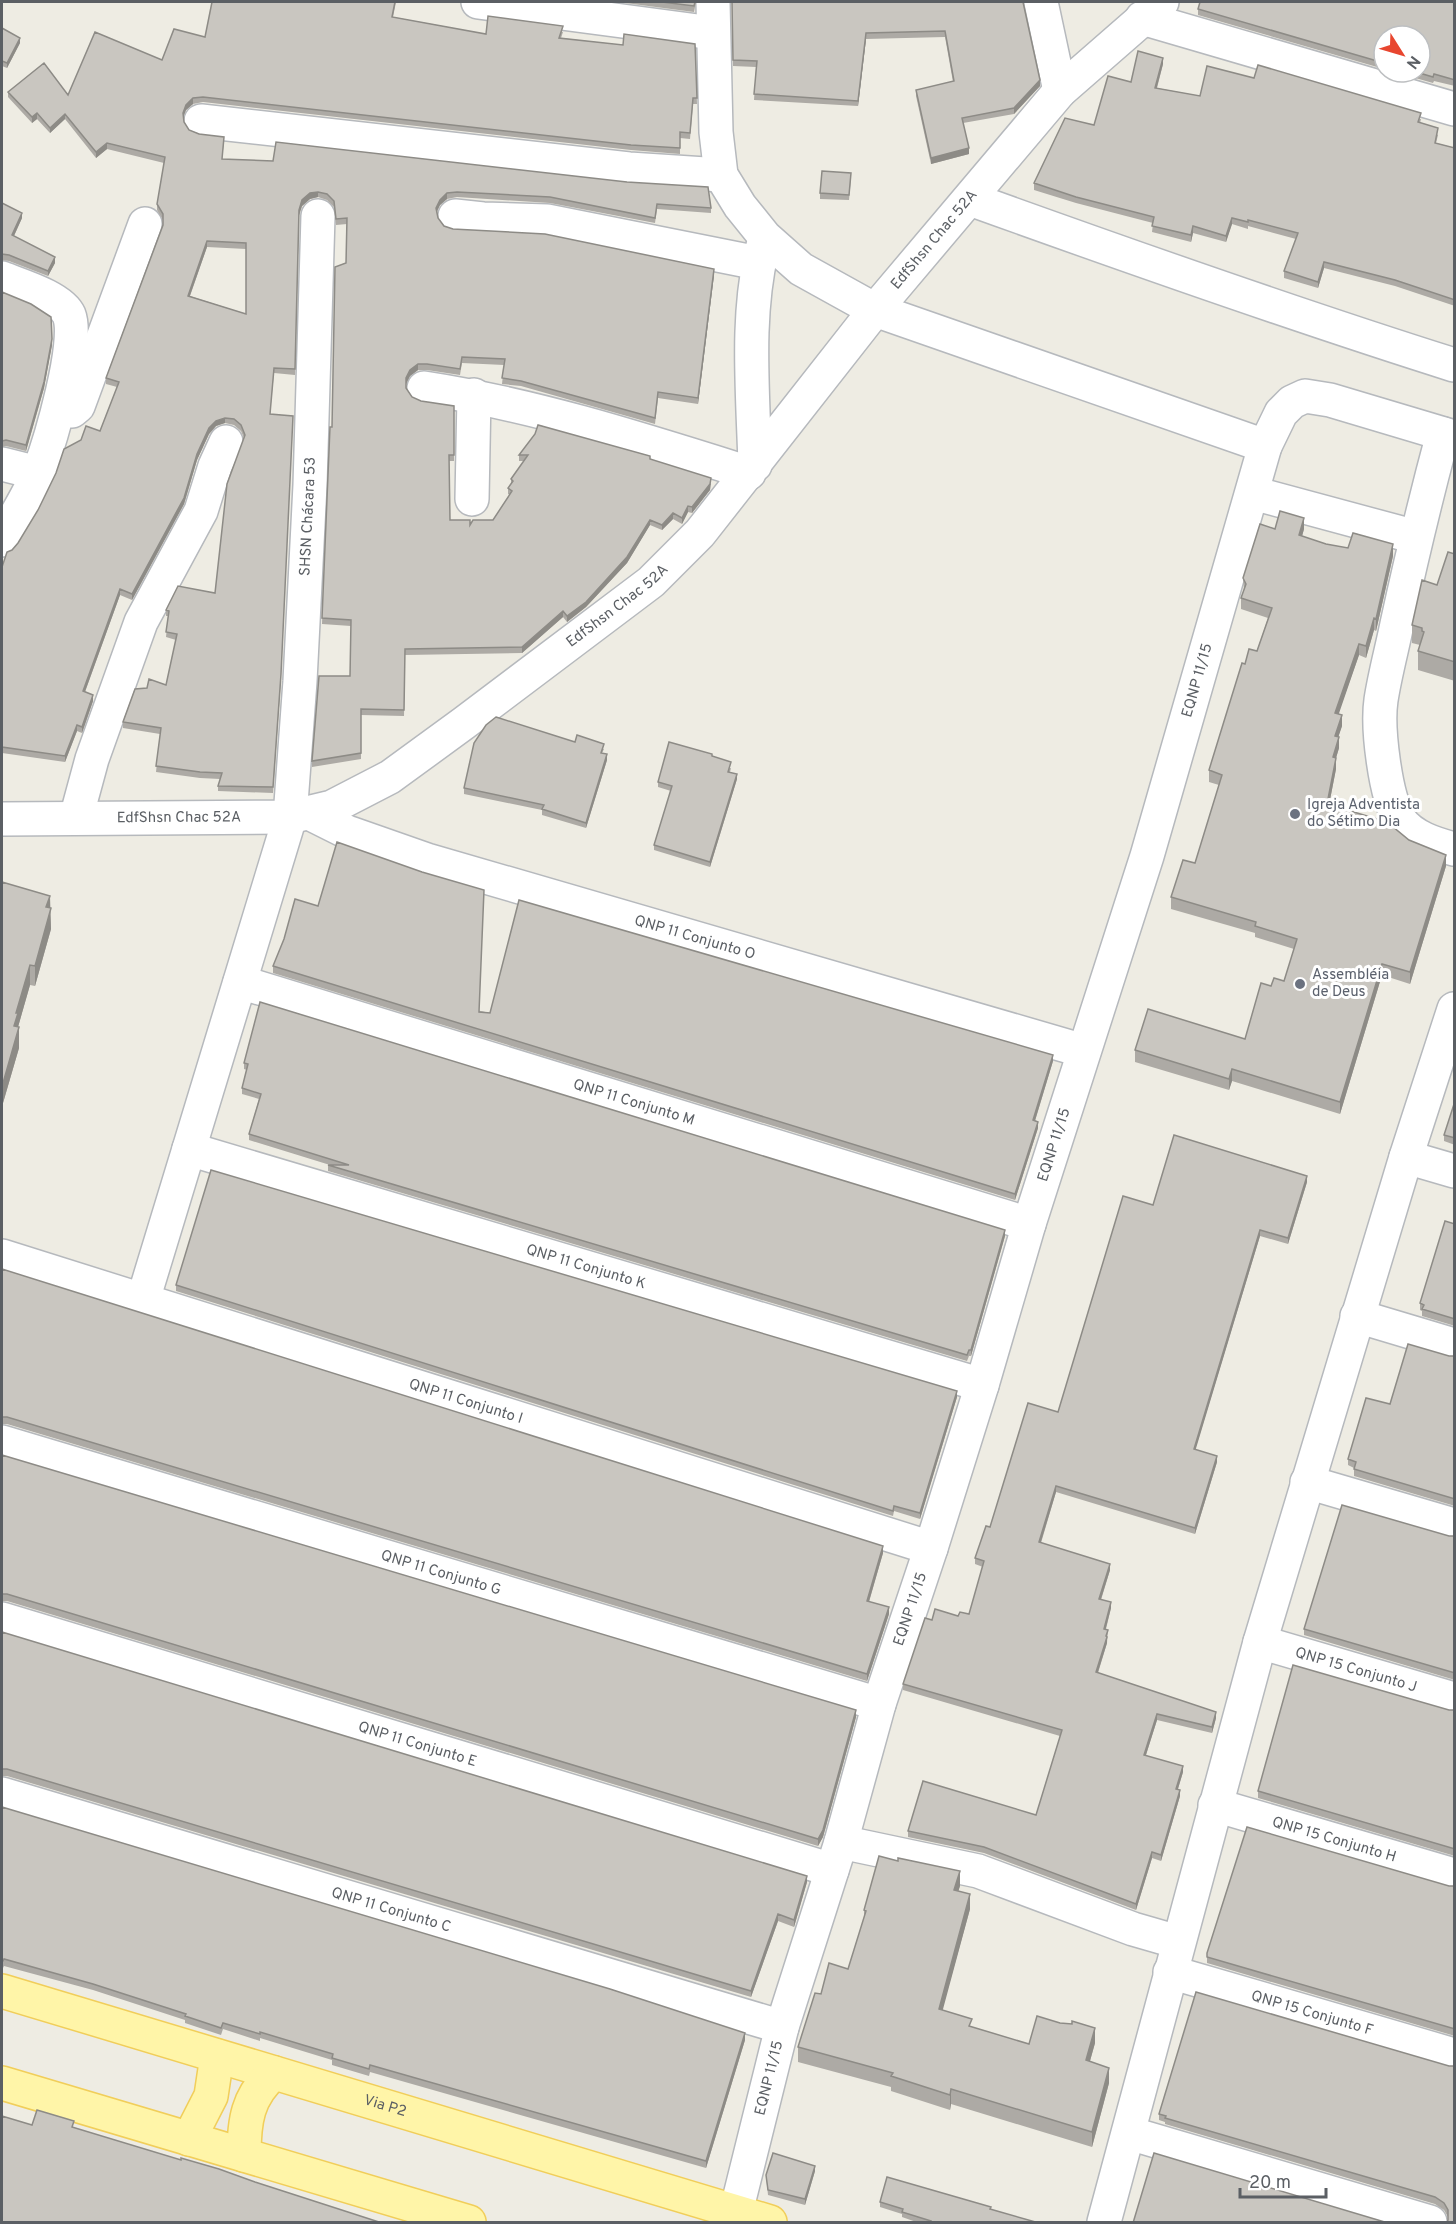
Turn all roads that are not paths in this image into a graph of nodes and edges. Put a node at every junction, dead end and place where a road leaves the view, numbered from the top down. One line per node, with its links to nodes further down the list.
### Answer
1 (477, 2): 4 (street)
2 (1041, 2): 5 (street)
3 (1152, 10): 5 (street, EdfShsn Chac 52A); 6 (street)
4 (713, 17): 8 (street)
5 (1060, 91): 9 (street, EdfShsn Chac 52A)
6 (1455, 109)
7 (201, 122): 8 (street)
8 (721, 175): 13 (street)
9 (970, 200): 15 (street, EdfShsn Chac 52A); 16 (street)
10 (318, 216): 30 (street, SHSN Chácara 53)
11 (455, 216): 13 (street)
12 (145, 224): 19 (street)
13 (762, 250): 15 (street); 24 (street)
14 (2, 278): 19 (street)
15 (875, 310): 22 (street); 24 (street, EdfShsn Chac 52A)
16 (1455, 365)
17 (424, 388): 18 (street)
18 (474, 395): 24 (street); 27 (street)
19 (52, 432): 25 (street)
20 (1449, 436): 22 (street, EQNP 11/15); 28 (street)
21 (226, 442): 31 (street)
22 (1265, 446): 26 (street, EQNP 11/15)
23 (2, 464): 25 (street)
24 (752, 469): 30 (street, EdfShsn Chac 52A)
25 (38, 473): 29 (street)
26 (1253, 493): 28 (street); 36 (street, EQNP 11/15)
27 (472, 500)
28 (1416, 537): 33 (street)
29 (2, 540)
30 (300, 815): 31 (street, EdfShsn Chac 52A); 34 (street, SHSN Chácara 53); 36 (street, QNP 11 Conjunto O)
31 (76, 818): 32 (street, EdfShsn Chac 52A)
32 (2, 819)
33 (1455, 849)
34 (240, 982): 37 (street, SHSN Chácara 53); 40 (street, QNP 11 Conjunto M)
35 (1455, 1009): 38 (street)
36 (1084, 1051): 40 (street, EQNP 11/15)
37 (189, 1149): 42 (street, SHSN Chácara 53); 45 (street, QNP 11 Conjunto K)
38 (1406, 1157): 39 (street); 43 (street)
39 (1455, 1171)
40 (1029, 1224): 45 (street, EQNP 11/15)
41 (2, 1256): 42 (street, QNP 11 Conjunto I)
42 (143, 1300): 49 (street, QNP 11 Conjunto I)
43 (1357, 1316): 44 (street); 47 (street)
44 (1455, 1345)
45 (982, 1385): 49 (street, EQNP 11/15)
46 (2, 1442): 53 (street, QNP 11 Conjunto G)
47 (1307, 1482): 48 (street); 51 (street)
48 (1455, 1525)
49 (931, 1548): 53 (street, EQNP 11/15)
50 (2, 1619): 56 (street, QNP 11 Conjunto E)
51 (1260, 1642): 52 (street, QNP 15 Conjunto J); 55 (street)
52 (1455, 1699)
53 (879, 1704): 56 (street, EQNP 11/15)
54 (2, 1794): 60 (street, QNP 11 Conjunto C)
55 (1215, 1804): 57 (street, QNP 15 Conjunto H); 58 (street)
56 (837, 1856): 58 (street); 60 (street, EQNP 11/15)
57 (1455, 1875)
58 (1174, 1957): 61 (street, QNP 15 Conjunto F); 65 (street)
59 (2, 1991): 62 (main road, Via P2)
60 (782, 2027): 68 (street, EQNP 11/15)
61 (1455, 2055)
62 (217, 2056): 63 (main road, Via P2); 66 (main road)
63 (274, 2073): 67 (main road); 68 (main road, Via P2)
64 (2, 2083): 66 (main road)
65 (1129, 2133): 71 (street); 72 (street)
66 (189, 2139): 67 (main road)
67 (244, 2155): 69 (main road)
68 (736, 2212): 70 (main road, Via P2)
69 (469, 2223)
70 (771, 2223)
71 (1104, 2223)
72 (1430, 2223)

